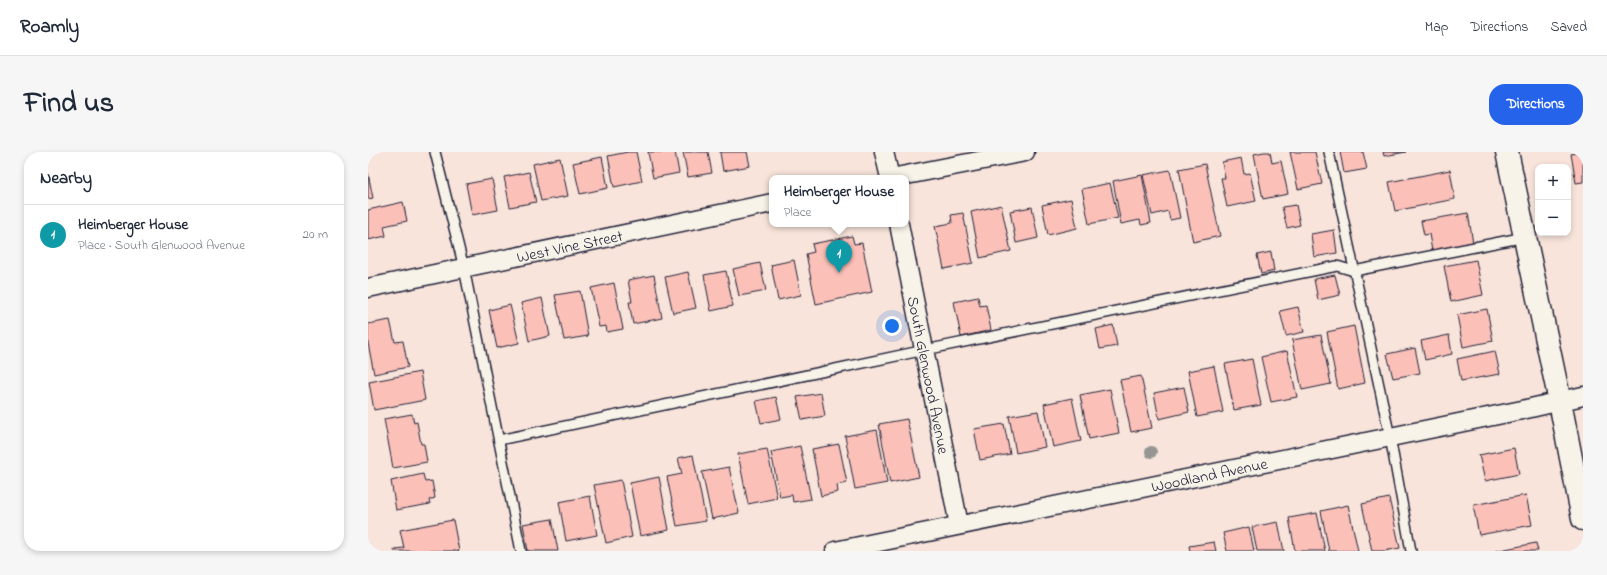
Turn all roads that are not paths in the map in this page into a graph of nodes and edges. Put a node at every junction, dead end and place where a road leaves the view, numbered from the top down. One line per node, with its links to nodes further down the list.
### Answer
1 (435, 152): 11 (lane)
2 (884, 152): 6 (street)
3 (1025, 152): 7 (street)
4 (1329, 152): 12 (lane)
5 (1508, 152): 10 (main road)
6 (889, 175)
7 (906, 175)
8 (769, 204): 11 (street, West Vine Street)
9 (900, 227): 14 (street, South Glenwood Avenue)
10 (1524, 237): 12 (lane); 16 (main road)
11 (464, 268): 13 (street, West Vine Street); 18 (lane)
12 (1354, 271): 14 (lane); 17 (lane)
13 (368, 288)
14 (925, 350): 18 (lane); 20 (street, South Glenwood Avenue)
15 (1583, 396): 16 (street, Woodland Avenue)
16 (1560, 402): 17 (street, Woodland Avenue); 19 (main road)
17 (1390, 437): 20 (street, Woodland Avenue); 23 (lane)
18 (498, 440): 21 (lane)
19 (1583, 519)
20 (960, 525): 22 (street, Woodland Avenue)
21 (521, 551)
22 (835, 551)
23 (1411, 551)

